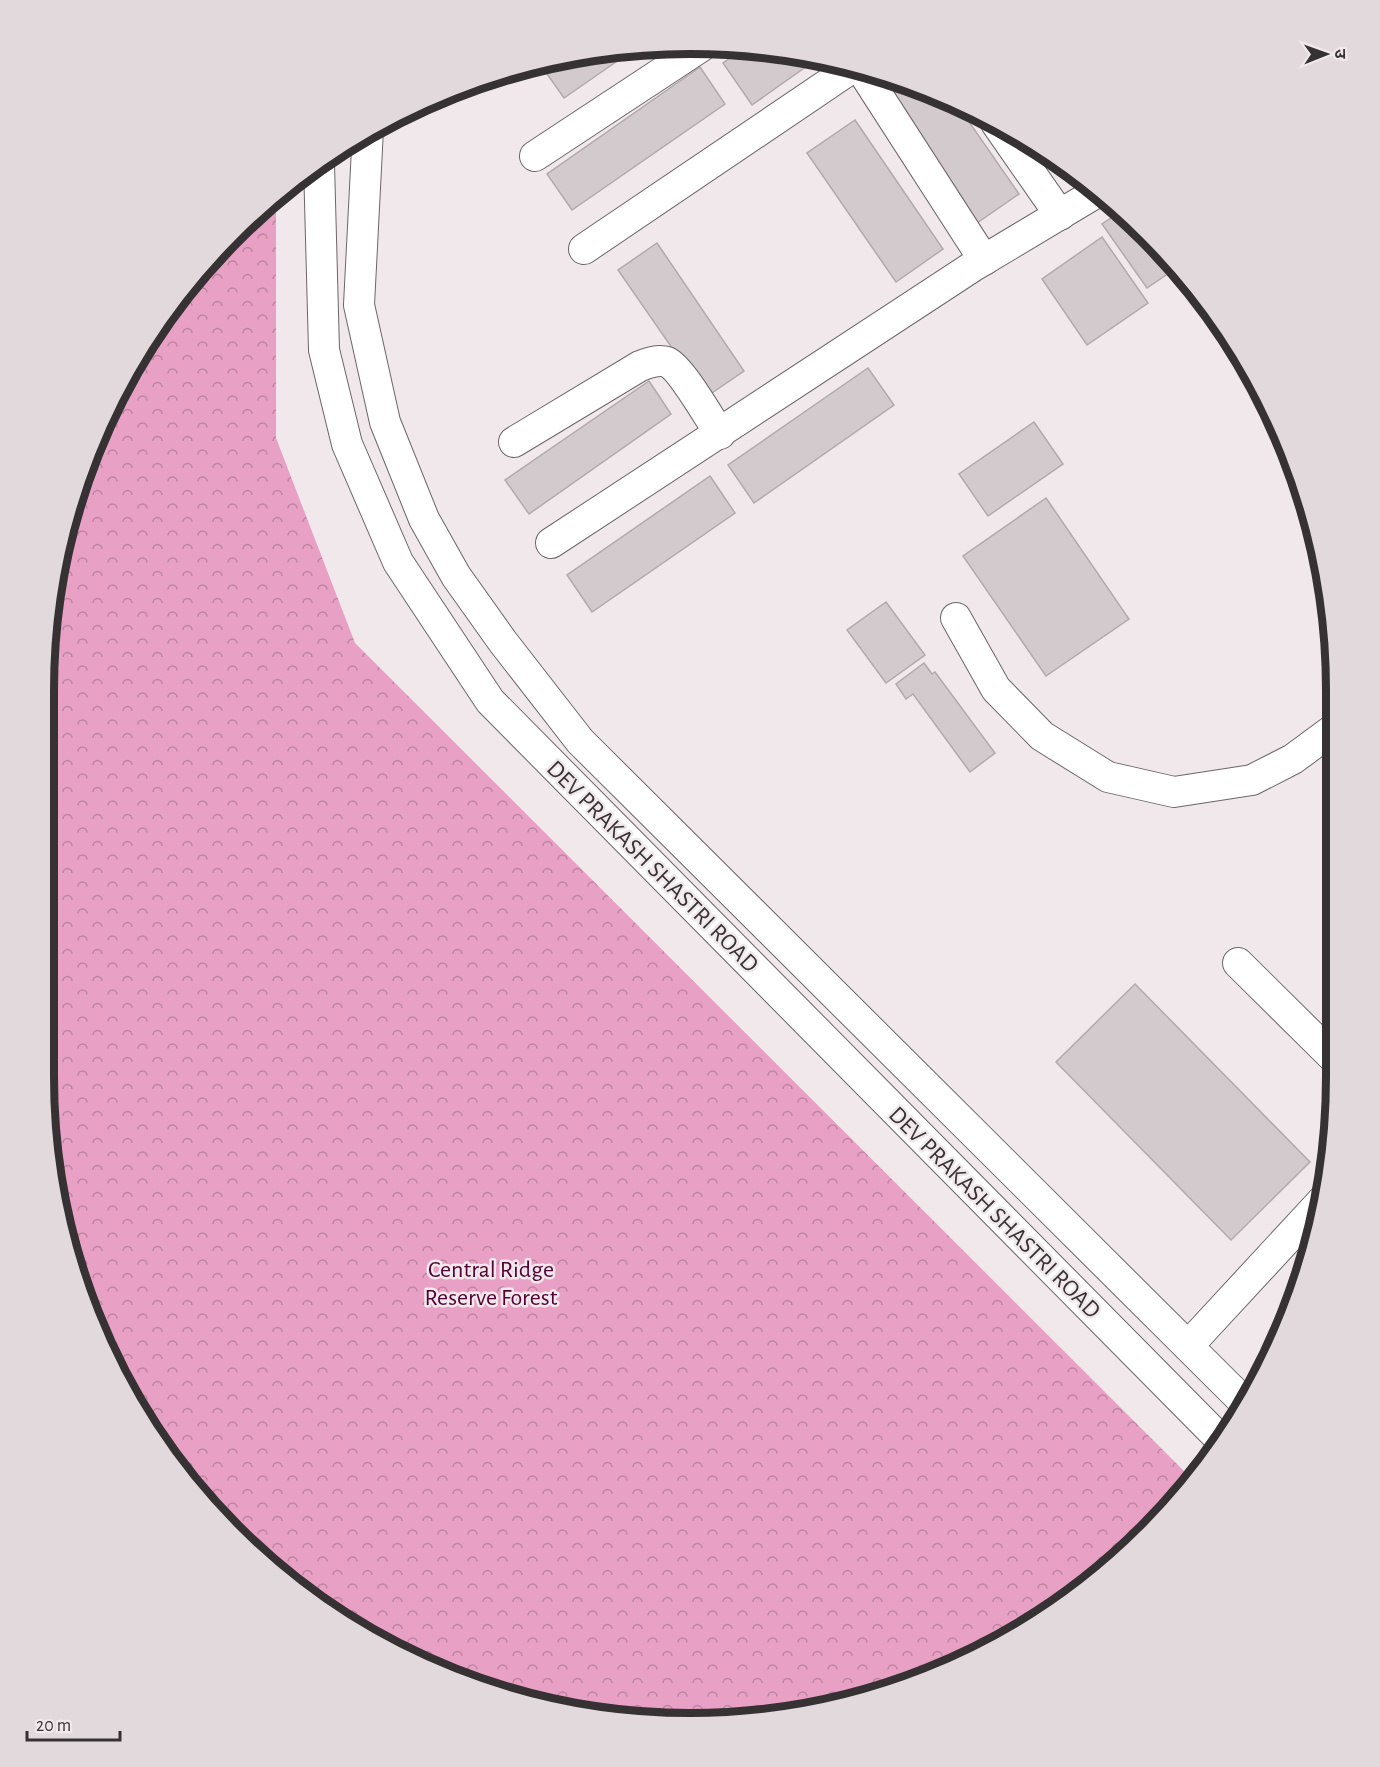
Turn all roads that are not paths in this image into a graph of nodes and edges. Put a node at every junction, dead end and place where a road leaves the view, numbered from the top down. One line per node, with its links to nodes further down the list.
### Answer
1 (690, 54): 6 (street)
2 (846, 74): 10 (street)
3 (867, 80): 11 (street)
4 (1007, 138): 9 (street)
5 (367, 142): 20 (street, DEV PRAKASH SHASTRI ROAD)
6 (535, 156)
7 (320, 173): 22 (street, DEV PRAKASH SHASTRI ROAD)
8 (1090, 196): 9 (street)
9 (1060, 214): 11 (street)
10 (584, 249)
11 (984, 260): 12 (street)
12 (720, 434): 13 (street); 14 (street)
13 (514, 442)
14 (551, 543)
15 (956, 618): 16 (street)
16 (1326, 735)
17 (1238, 963): 18 (street)
18 (1326, 1050)
19 (1311, 1213): 20 (street)
20 (1188, 1346): 21 (street, DEV PRAKASH SHASTRI ROAD)
21 (1239, 1397)
22 (1215, 1435)

